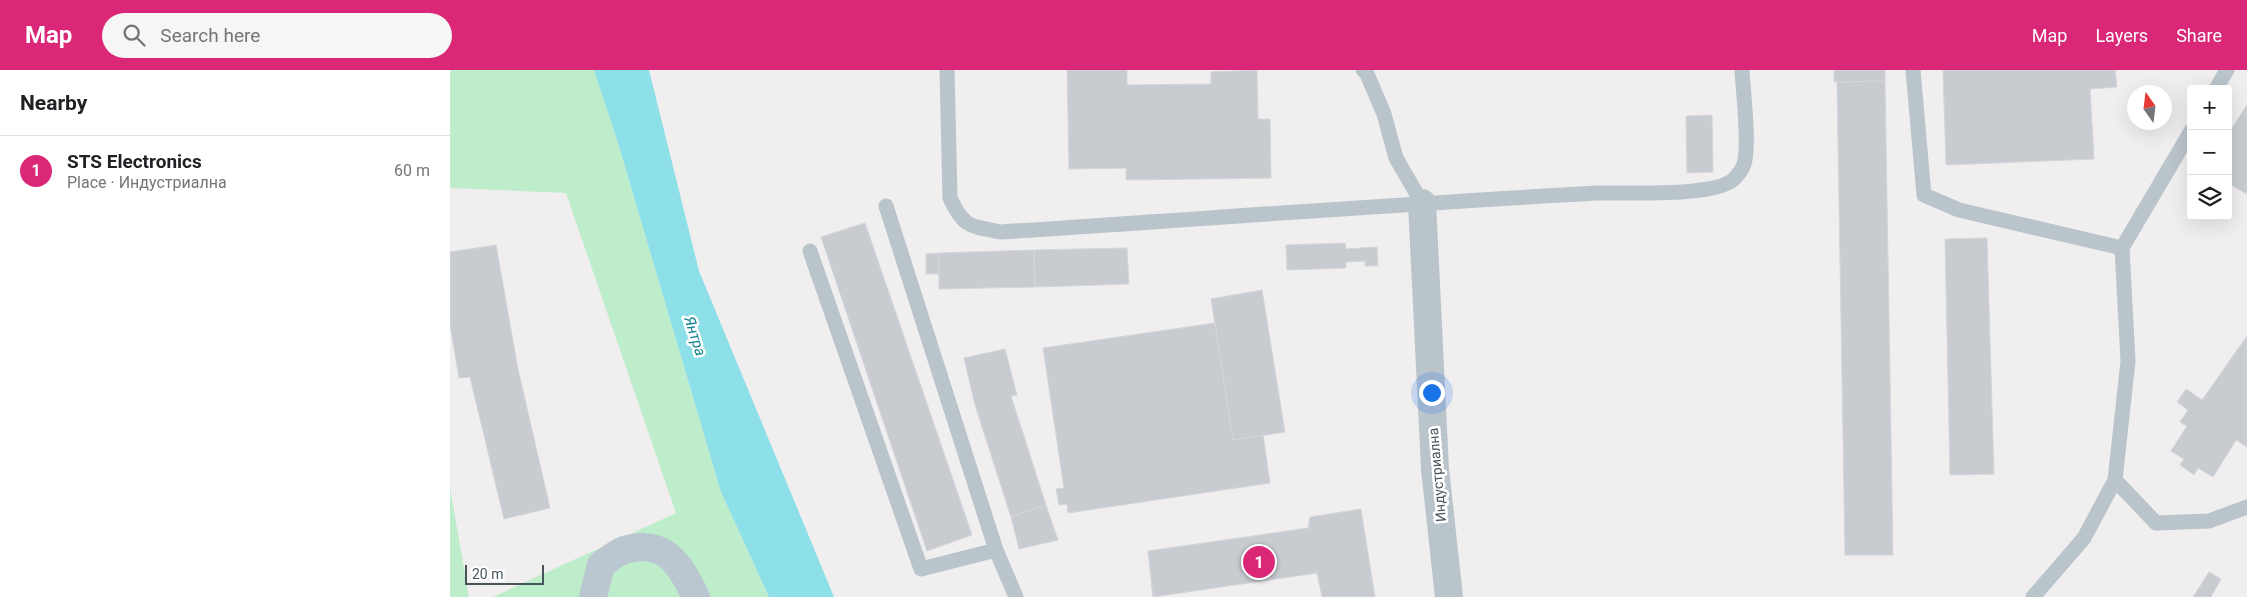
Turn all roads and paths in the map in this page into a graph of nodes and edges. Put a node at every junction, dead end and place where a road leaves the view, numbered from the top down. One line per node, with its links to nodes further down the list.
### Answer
1 (947, 70): 8 (lane)
2 (1362, 70): 8 (lane)
3 (1742, 70): 8 (lane)
4 (1914, 70): 10 (lane)
5 (2227, 70): 6 (lane)
6 (2218, 85)
7 (2187, 138): 10 (lane)
8 (1422, 202): 18 (street, Индустриална)
9 (886, 206): 14 (lane)
10 (2122, 248): 12 (lane)
11 (810, 251): 14 (lane)
12 (2115, 480): 13 (lane); 19 (lane)
13 (2247, 507)
14 (996, 550): 17 (lane)
15 (593, 597): 16 (street)
16 (696, 597)
17 (1016, 597)
18 (1449, 597)
19 (2033, 597)

